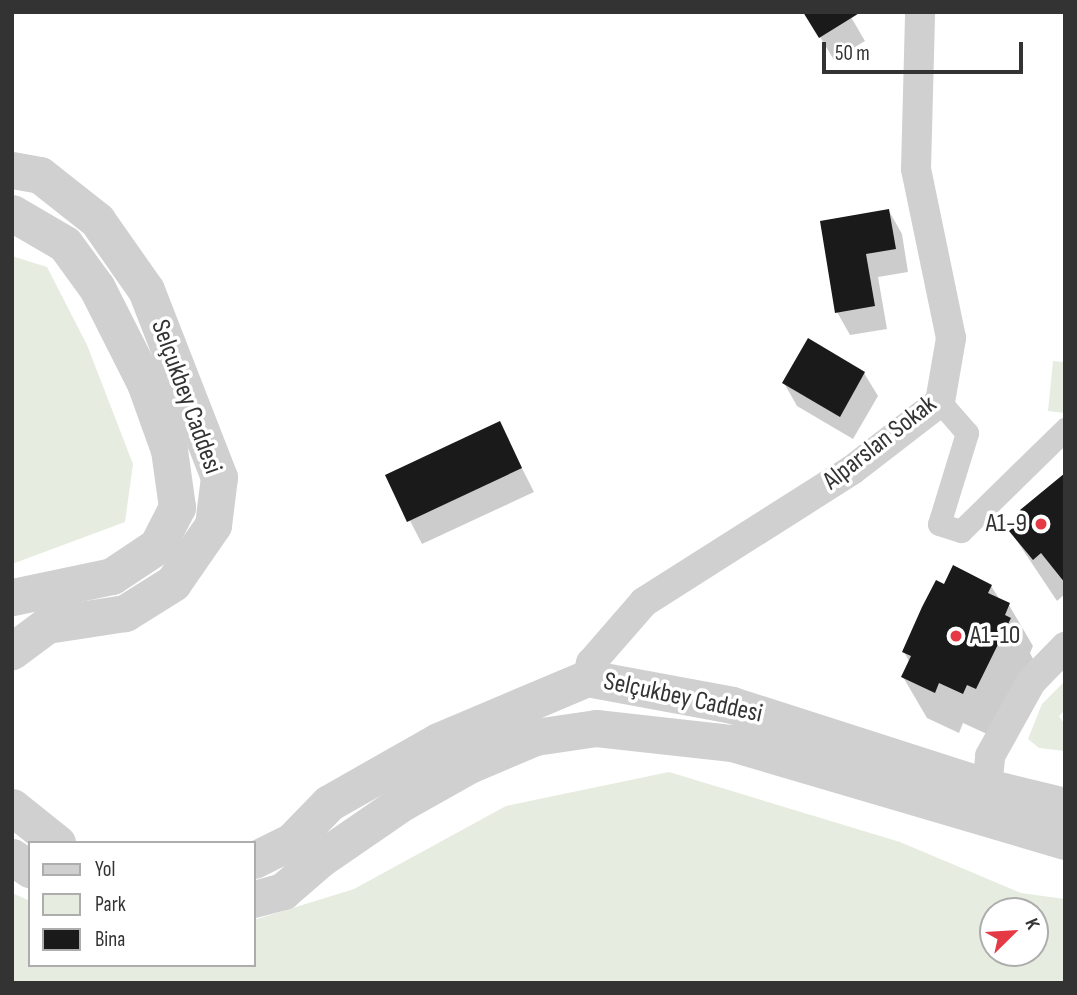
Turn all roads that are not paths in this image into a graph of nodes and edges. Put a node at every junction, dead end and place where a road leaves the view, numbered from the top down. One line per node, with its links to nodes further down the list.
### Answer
1 (920, 12): 4 (street, Alparslan Sokak)
2 (12, 170): 8 (street, Selçukbey Caddesi)
3 (12, 213): 6 (street, Selçukbey Caddesi)
4 (940, 402): 5 (street); 9 (street, Alparslan Sokak)
5 (1065, 429)
6 (12, 597)
7 (1065, 646): 10 (street)
8 (12, 651)
9 (587, 678): 10 (street, Selçukbey Caddesi); 16 (street, Selçukbey Caddesi)
10 (986, 787): 11 (street, Selçukbey Caddesi)
11 (1065, 806)
12 (12, 807): 13 (street)
13 (54, 841)
14 (1065, 841): 18 (street, Selçukbey Caddesi)
15 (12, 857): 17 (street)
16 (256, 859)
17 (28, 868)
18 (256, 898)

